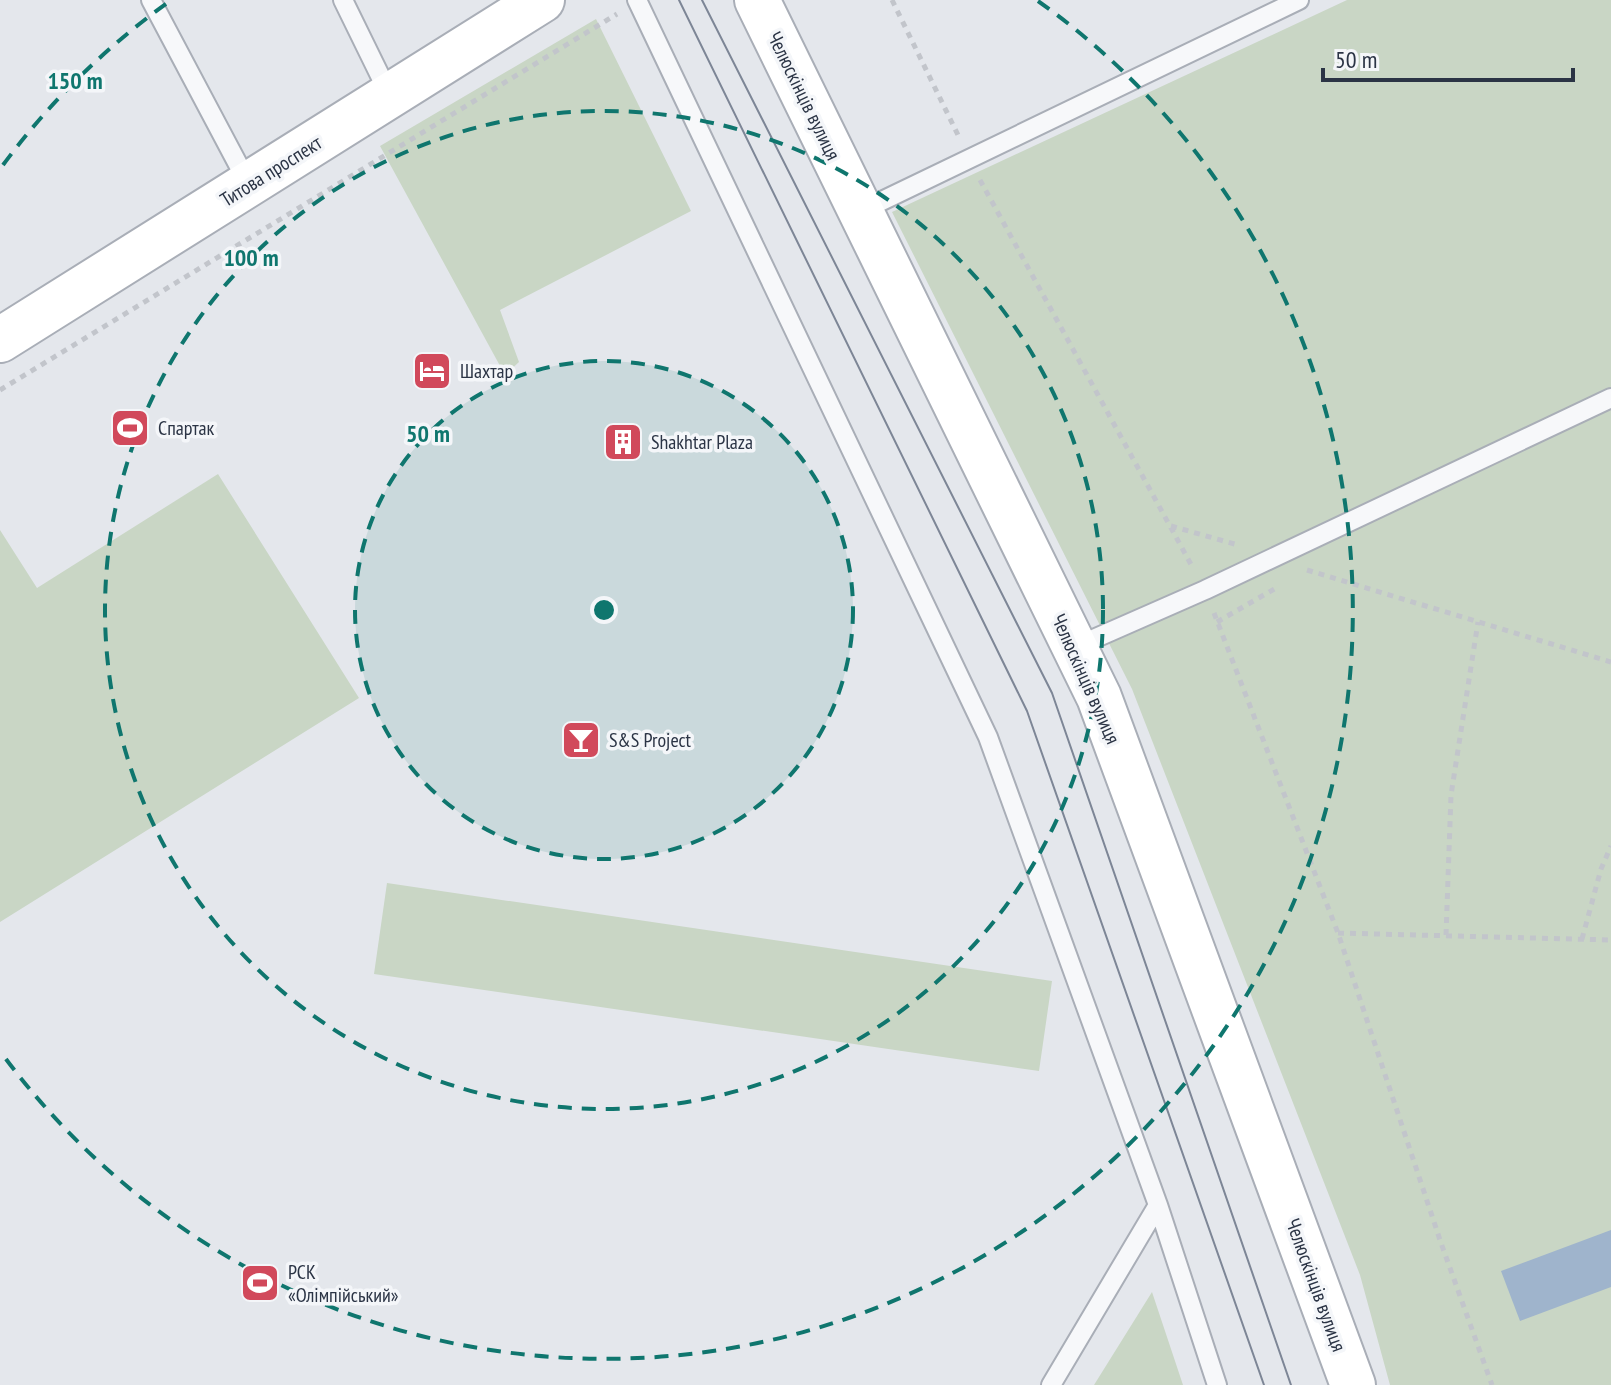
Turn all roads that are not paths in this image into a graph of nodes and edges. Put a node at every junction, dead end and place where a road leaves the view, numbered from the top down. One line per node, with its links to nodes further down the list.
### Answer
1 (151, 0): 8 (lane)
2 (343, 0): 7 (lane)
3 (542, 0): 7 (main road, Титова проспект)
4 (757, 0): 9 (main road, Челюскінців вулиця)
5 (1299, 0): 9 (lane)
6 (638, 1): 13 (lane)
7 (390, 96): 8 (main road, Титова проспект)
8 (249, 185): 10 (main road, Титова проспект)
9 (861, 211): 12 (main road, Челюскінців вулиця)
10 (0, 340)
11 (1611, 398): 12 (lane)
12 (1073, 648): 16 (main road, Челюскінців вулиця)
13 (1158, 1205): 14 (lane); 15 (lane)
14 (1051, 1385)
15 (1217, 1385)
16 (1353, 1385)

